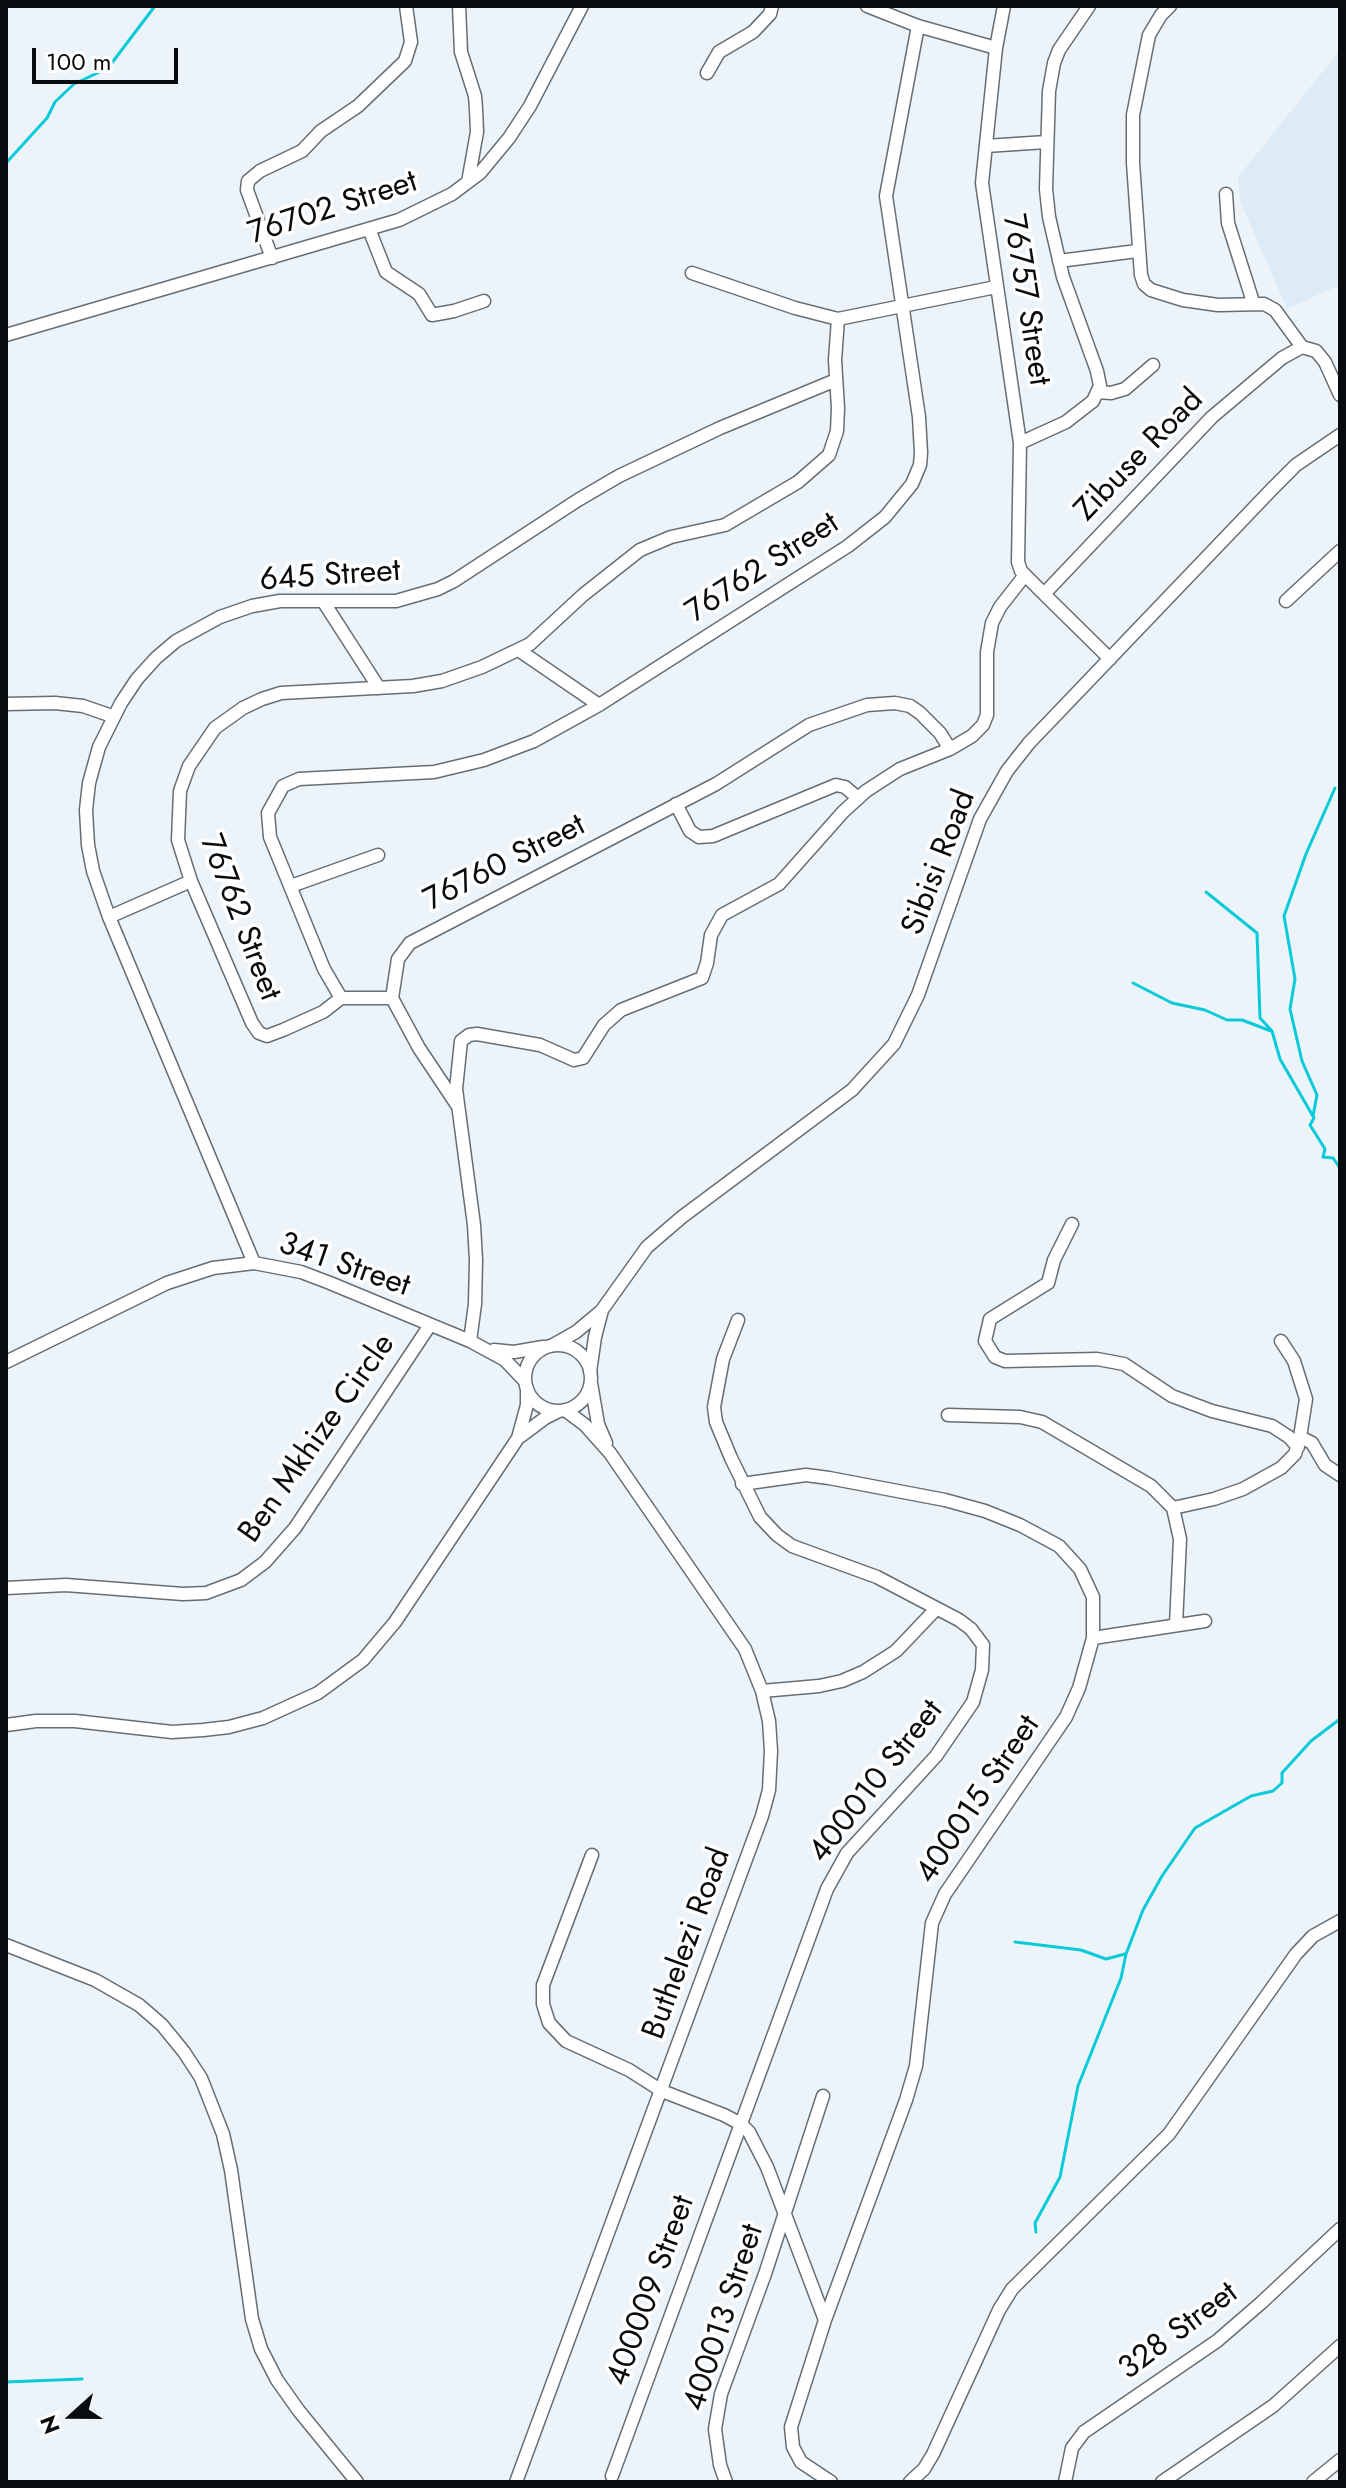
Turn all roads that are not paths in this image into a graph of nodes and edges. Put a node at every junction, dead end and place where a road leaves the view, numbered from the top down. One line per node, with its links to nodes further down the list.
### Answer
1 (406, 6): 18 (street)
2 (459, 6): 14 (street)
3 (582, 6): 14 (street, 76702 Street)
4 (772, 6): 11 (street)
5 (867, 6): 9 (street)
6 (1004, 6): 10 (street, 76757 Street)
7 (1089, 6): 12 (street)
8 (1170, 6): 17 (street)
9 (918, 26): 10 (street); 24 (street, 76762 Street)
10 (996, 48): 13 (street, 76757 Street)
11 (707, 73)
12 (1046, 142): 13 (street); 19 (street)
13 (986, 146): 21 (street, 76757 Street)
14 (468, 182): 16 (street, 76702 Street)
15 (1226, 194): 23 (street)
16 (369, 229): 18 (street, 76702 Street); 22 (street)
17 (1137, 251): 19 (street); 23 (street)
18 (272, 258): 26 (street, 76702 Street)
19 (1059, 261): 30 (street)
20 (692, 273): 25 (street)
21 (996, 287): 24 (street); 33 (street, 76757 Street)
22 (484, 301)
23 (1253, 302): 27 (street)
24 (904, 306): 25 (street); 43 (street, 76762 Street)
25 (838, 319): 29 (street, 76762 Street)
26 (6, 335)
27 (1302, 347): 31 (street); 36 (street, Zibuse Road)
28 (1153, 365): 30 (street)
29 (836, 380): 37 (street, 645 Street); 39 (street, 76762 Street)
30 (1098, 392): 33 (street)
31 (1340, 395)
32 (1340, 435): 40 (street, Sibisi Road)
33 (1020, 443): 35 (street, 76757 Street)
34 (1340, 551): 38 (street)
35 (1025, 575): 36 (street); 45 (street)
36 (1044, 594): 40 (street)
37 (323, 601): 41 (street); 44 (street, 645 Street)
38 (1286, 601)
39 (520, 651): 41 (street, 76762 Street); 43 (street)
40 (1110, 659): 57 (street, Sibisi Road)
41 (379, 688): 49 (street, 76762 Street)
42 (6, 704): 44 (street)
43 (599, 705): 50 (street, 76762 Street)
44 (112, 716): 51 (street, 645 Street)
45 (950, 749): 46 (street); 47 (street, 76760 Street)
46 (858, 798): 47 (street); 54 (street)
47 (676, 804): 53 (street, 76760 Street)
48 (378, 855): 50 (street)
49 (191, 881): 51 (street); 52 (street, 76762 Street)
50 (291, 886): 52 (street, 76762 Street)
51 (109, 917): 56 (street, 645 Street)
52 (341, 998): 53 (street)
53 (392, 998): 54 (street)
54 (458, 1108): 60 (street)
55 (1072, 1224): 70 (street)
56 (254, 1263): 59 (street, 341 Street); 64 (street, 341 Street)
57 (602, 1310): 62 (street, Sibisi Road); 65 (street, Sibisi Road)
58 (738, 1320): 73 (street, 400010 Street)
59 (430, 1325): 60 (street, 341 Street); 75 (street, Ben Mkhize Circle)
60 (470, 1341): 63 (street, 341 Street)
61 (1281, 1341): 70 (street)
62 (549, 1346): 63 (street, 341 Street); 65 (street); 66 (street)
63 (487, 1349): 66 (street, 341 Street)
64 (6, 1362)
65 (590, 1376): 67 (street); 71 (street, Buthelezi Road)
66 (526, 1384): 67 (street, Buthelezi Road); 69 (street)
67 (563, 1410): 69 (street); 71 (street, Buthelezi Road)
68 (948, 1415): 74 (street)
69 (518, 1438): 81 (street)
70 (1299, 1442): 72 (street); 74 (street)
71 (610, 1453): 80 (street, Buthelezi Road)
72 (1340, 1475)
73 (742, 1484): 76 (street, 400010 Street); 79 (street, 400015 Street)
74 (1173, 1508): 78 (street)
75 (6, 1588)
76 (936, 1609): 80 (street); 87 (street, 400010 Street)
77 (1205, 1621): 78 (street)
78 (1176, 1625): 79 (street)
79 (1093, 1638): 90 (street, 400015 Street)
80 (762, 1691): 85 (street, Buthelezi Road)
81 (6, 1725)
82 (592, 1855): 85 (street)
83 (1340, 1921): 98 (street)
84 (6, 1945): 95 (street)
85 (662, 2091): 87 (street); 94 (street, Buthelezi Road)
86 (823, 2096): 88 (street, 400013 Street)
87 (741, 2124): 88 (street); 93 (street, 400009 Street)
88 (785, 2216): 90 (street); 96 (street, 400013 Street)
89 (1340, 2229): 99 (street, 328 Street)
90 (825, 2320): 97 (street, 400015 Street)
91 (1340, 2346): 100 (street)
92 (1340, 2460): 101 (street)
93 (612, 2476)
94 (518, 2479)
95 (357, 2482)
96 (726, 2482)
97 (831, 2482)
98 (910, 2482)
99 (1065, 2482)
100 (1162, 2482)
101 (1313, 2482)

